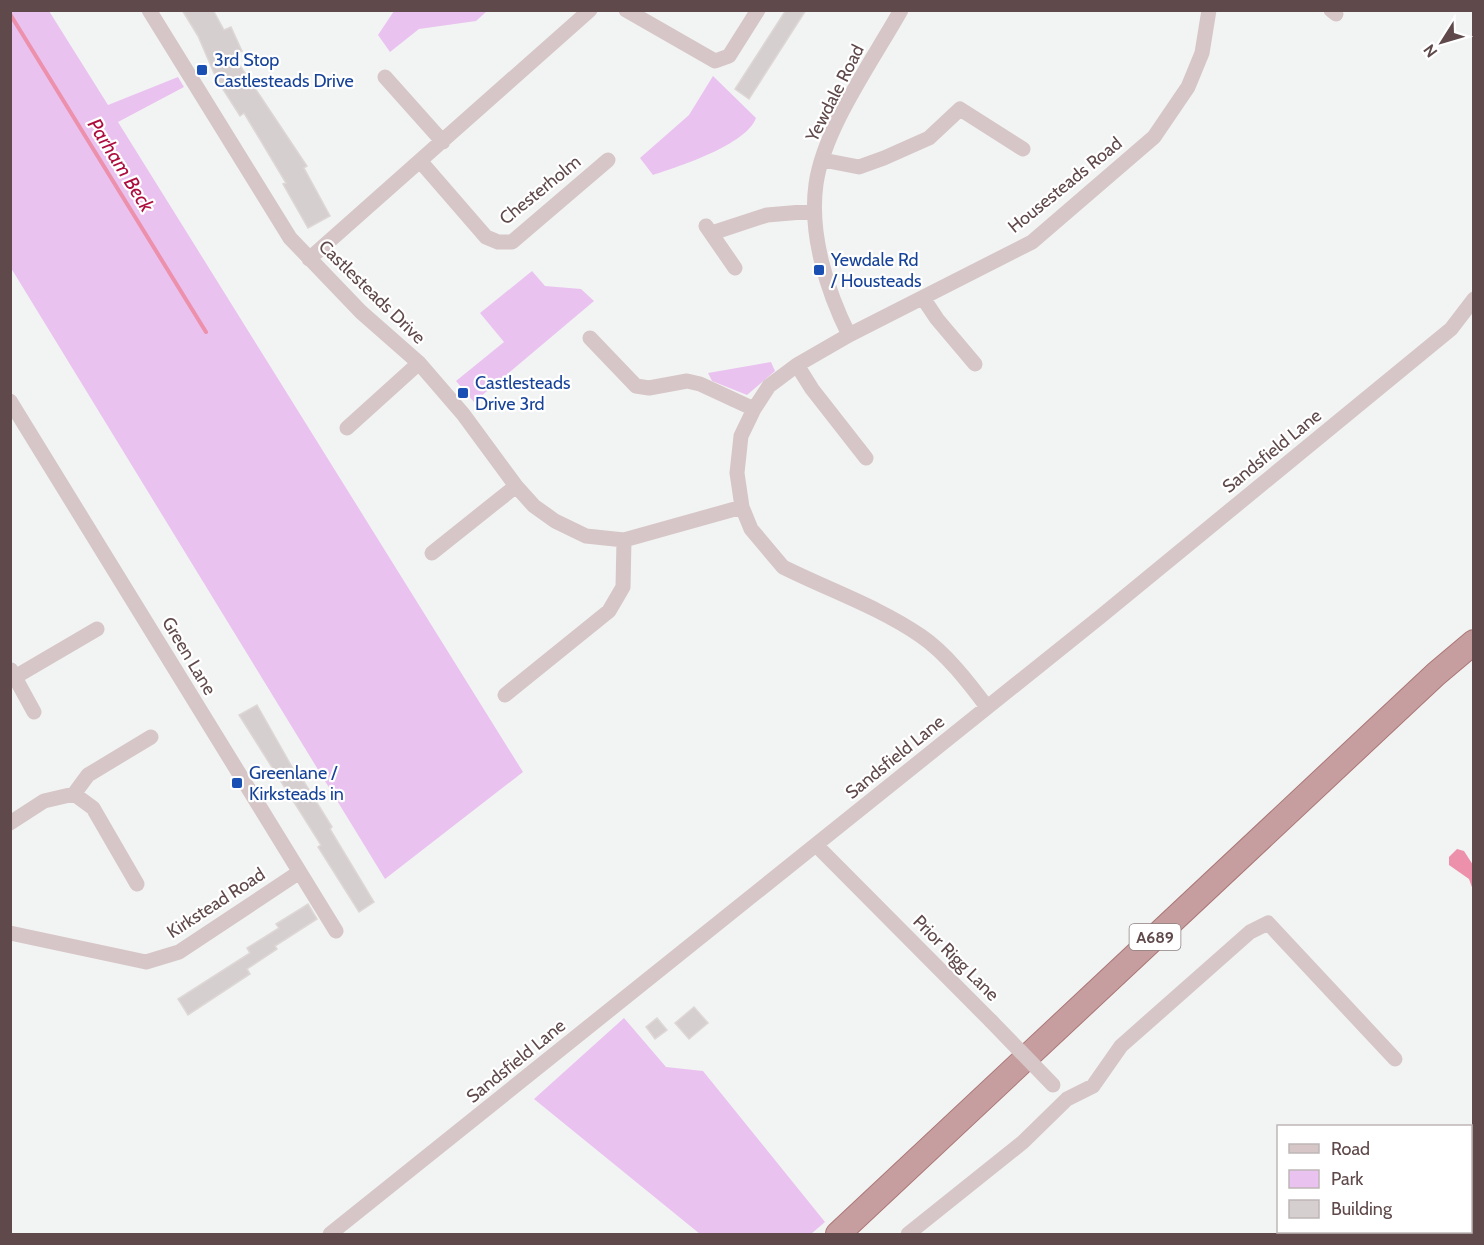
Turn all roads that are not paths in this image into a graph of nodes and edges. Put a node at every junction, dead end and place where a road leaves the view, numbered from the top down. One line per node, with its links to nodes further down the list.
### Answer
1 (149, 10): 14 (street, Castlesteads Drive)
2 (590, 10): 8 (street)
3 (626, 10): 4 (street)
4 (758, 10)
5 (901, 10): 11 (street, Yewdale Road)
6 (1209, 10): 16 (street, Housesteads Road)
7 (385, 77): 8 (street)
8 (443, 142): 12 (street)
9 (1023, 149): 11 (street)
10 (608, 160): 12 (street, Chesterholm)
11 (823, 160): 13 (street, Yewdale Road)
12 (421, 162): 14 (street)
13 (814, 210): 15 (street); 18 (street, Yewdale Road)
14 (309, 259): 20 (street, Castlesteads Drive)
15 (735, 268)
16 (923, 298): 18 (street, Housesteads Road); 21 (street)
17 (1473, 298): 35 (street, Sandsfield Lane)
18 (849, 335): 22 (street, Housesteads Road)
19 (590, 338): 24 (street)
20 (419, 363): 25 (street); 27 (street, Castlesteads Drive)
21 (975, 364)
22 (797, 365): 24 (street, Housesteads Road); 26 (street)
23 (10, 401): 41 (street, Green Lane)
24 (754, 409): 28 (street, Housesteads Road)
25 (347, 428)
26 (866, 458)
27 (516, 486): 29 (street, Castlesteads Drive); 30 (street)
28 (742, 507): 29 (street, Castlesteads Drive); 35 (street, Housesteads Road)
29 (624, 540): 34 (street)
30 (432, 553)
31 (97, 629): 33 (street)
32 (1473, 642): 48 (highway, A689)
33 (13, 673): 36 (street)
34 (505, 695)
35 (987, 708): 40 (street, Sandsfield Lane)
36 (34, 711)
37 (151, 736): 38 (street)
38 (74, 794): 39 (street); 42 (street)
39 (10, 823)
40 (816, 845): 46 (street, Prior Rigg Lane, bridge); 47 (street, Sandsfield Lane)
41 (298, 873): 43 (street, Green Lane); 44 (street, Kirkstead Road)
42 (137, 884)
43 (336, 931)
44 (10, 933)
45 (1395, 1059): 46 (street)
46 (1067, 1099): 49 (street)
47 (330, 1234)
48 (838, 1234)
49 (908, 1234)

